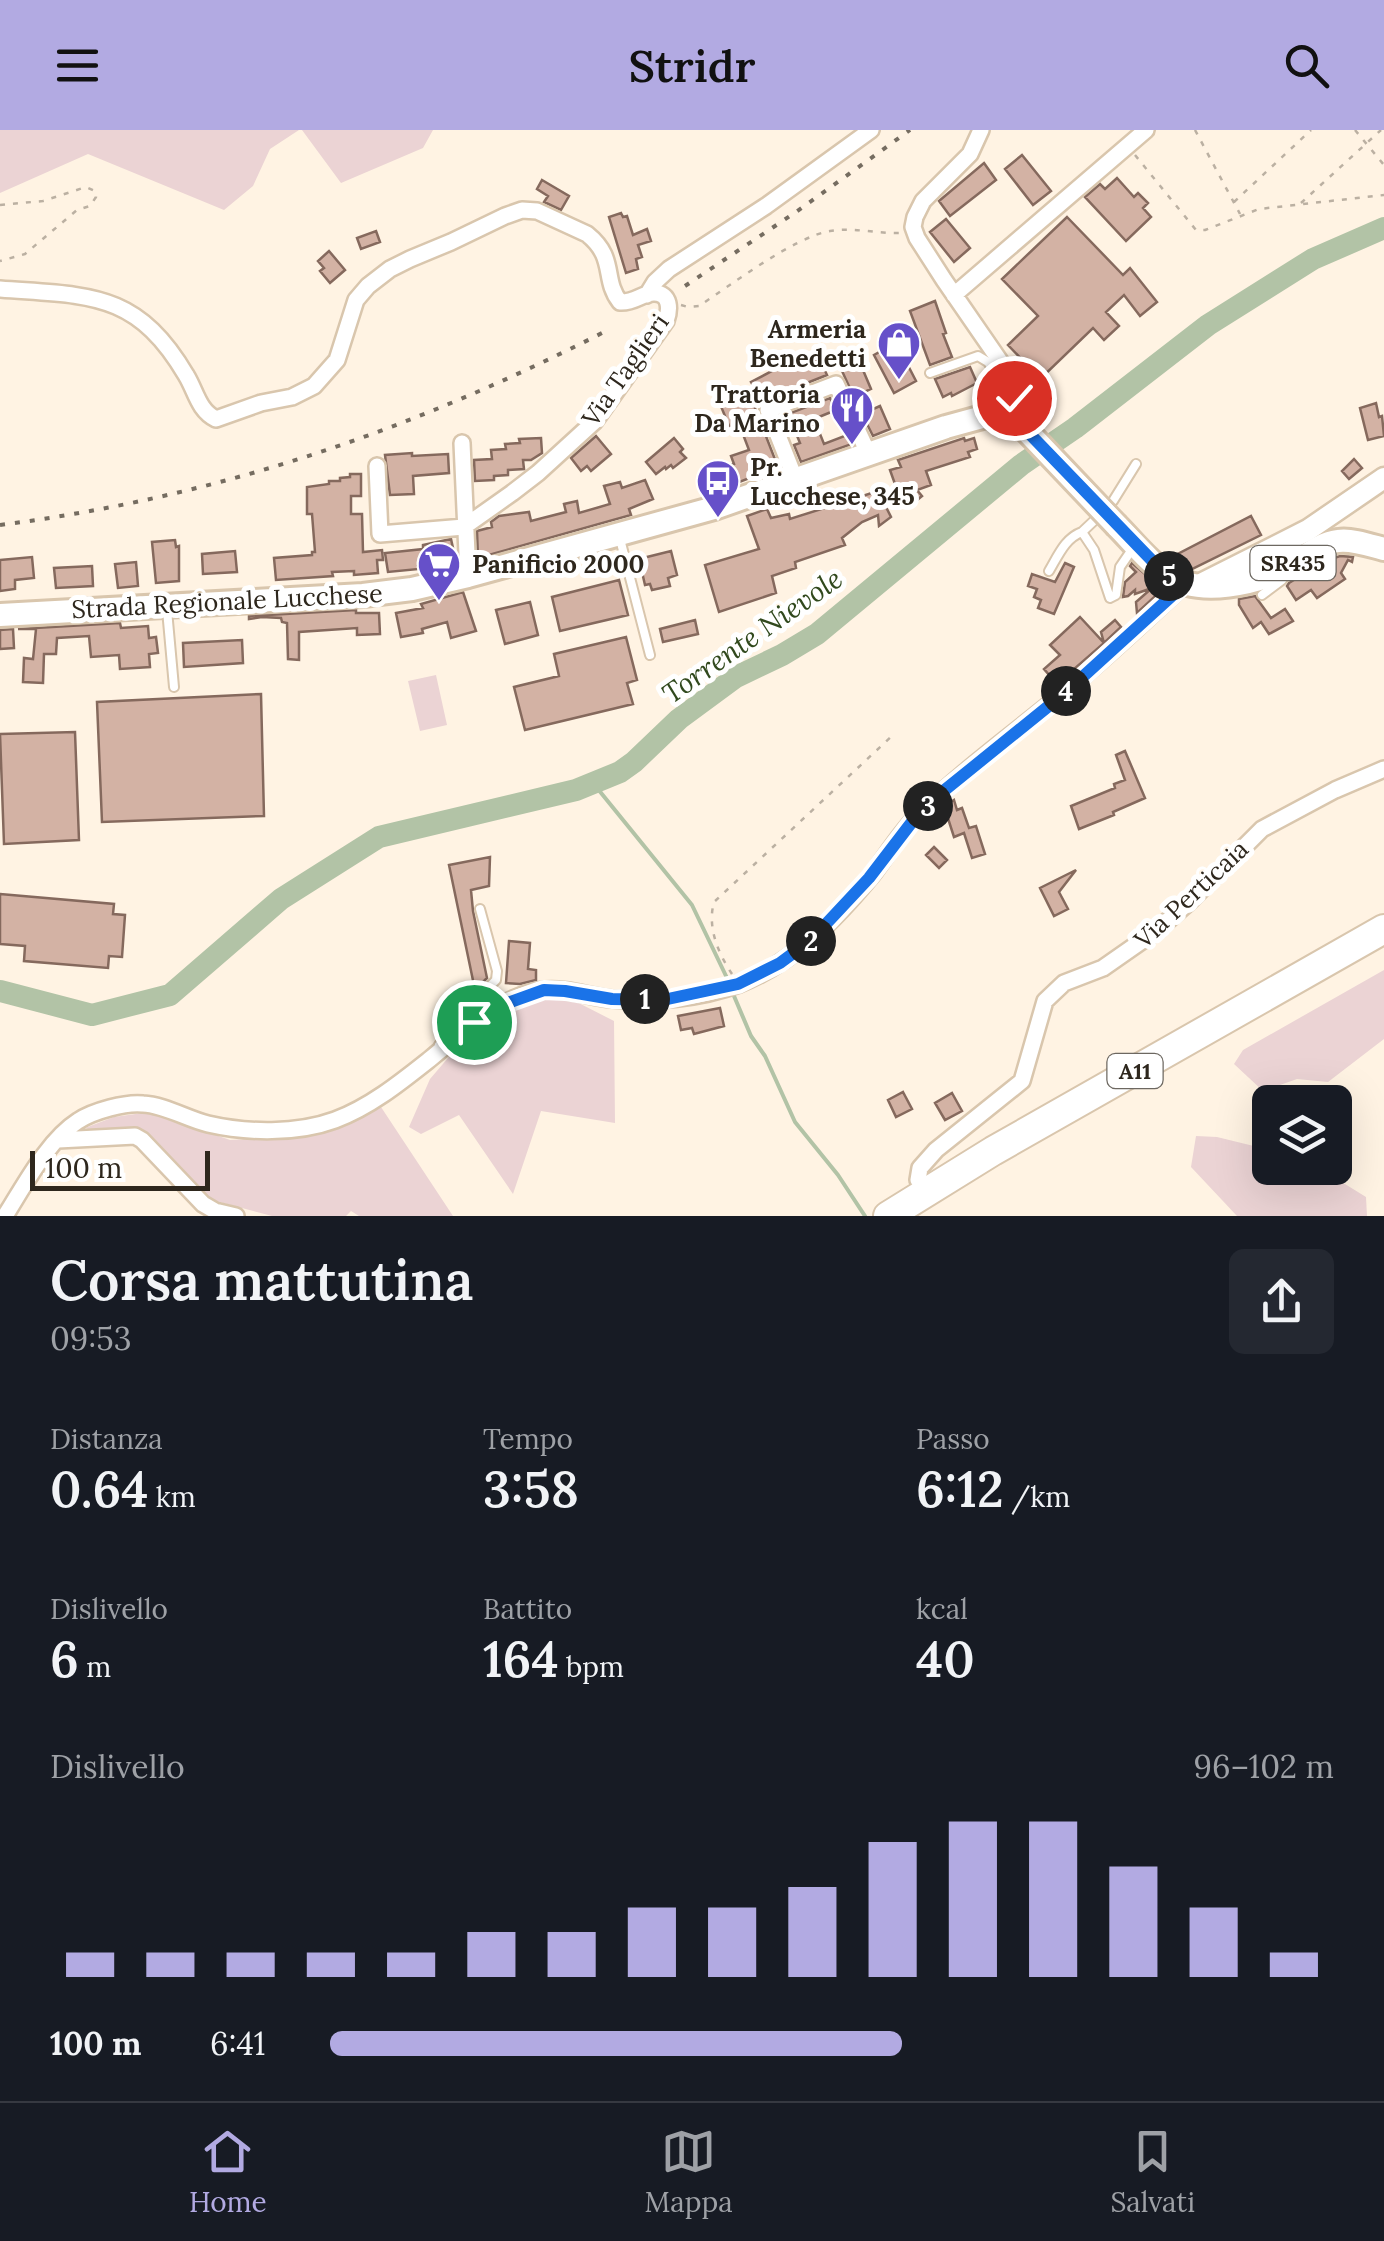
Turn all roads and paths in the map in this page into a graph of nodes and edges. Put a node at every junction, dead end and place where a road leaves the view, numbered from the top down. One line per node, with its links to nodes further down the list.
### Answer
1 (872, 130): 19 (street)
2 (981, 130): 16 (street)
3 (1146, 130): 9 (street)
4 (1195, 130): 12 (path)
5 (1311, 130): 12 (path)
6 (1355, 130): 8 (path)
7 (1381, 130): 8 (path)
8 (1366, 144): 10 (path); 13 (path)
9 (1127, 147): 15 (path); 20 (street)
10 (1384, 165)
11 (1384, 194): 13 (path)
12 (1234, 202): 15 (path)
13 (1299, 204): 15 (path)
14 (0, 205): 17 (path)
15 (1241, 215)
16 (917, 238): 20 (street); 21 (path)
17 (0, 261)
18 (0, 289): 19 (street, Via Taglieri)
19 (648, 295): 21 (street, Via Taglieri)
20 (954, 295): 23 (street)
21 (670, 306): 32 (street, Via Taglieri)
22 (930, 373): 23 (lane)
23 (1007, 407): 25 (main road, Strada Regionale Lucchese); 31 (main road, bridge)
24 (462, 443): 32 (street)
25 (869, 455): 29 (main road, Strada Regionale Lucchese); 29 (street)
26 (1136, 464): 30 (lane)
27 (378, 466): 32 (street)
28 (1384, 478): 40 (street)
29 (796, 480): 34 (main road, Strada Regionale Lucchese)
30 (1114, 502)
31 (1108, 521): 33 (lane); 35 (main road)
32 (464, 527): 39 (street)
33 (1082, 532): 35 (lane); 38 (lane)
34 (618, 534): 39 (main road, Strada Regionale Lucchese); 44 (lane)
35 (1136, 545): 40 (main road)
36 (1319, 548): 37 (main road, SR435); 40 (main road, SR435); 41 (lane)
37 (1384, 549)
38 (1049, 570)
39 (468, 576): 42 (main road, Strada Regionale Lucchese)
40 (1194, 584): 51 (street)
41 (1262, 594)
42 (167, 606): 43 (main road, Strada Regionale Lucchese); 45 (lane)
43 (0, 615)
44 (650, 654)
45 (174, 687)
46 (893, 735): 51 (path)
47 (1384, 770): 54 (street, Via Perticaia)
48 (480, 909): 52 (lane)
49 (1384, 930): 57 (highway, A11)
50 (1384, 950): 58 (highway, A11)
51 (738, 984): 52 (street)
52 (432, 1057): 53 (street)
53 (58, 1140): 55 (street); 56 (street)
54 (918, 1180)
55 (5, 1216)
56 (236, 1216)
57 (888, 1216)
58 (922, 1216)

